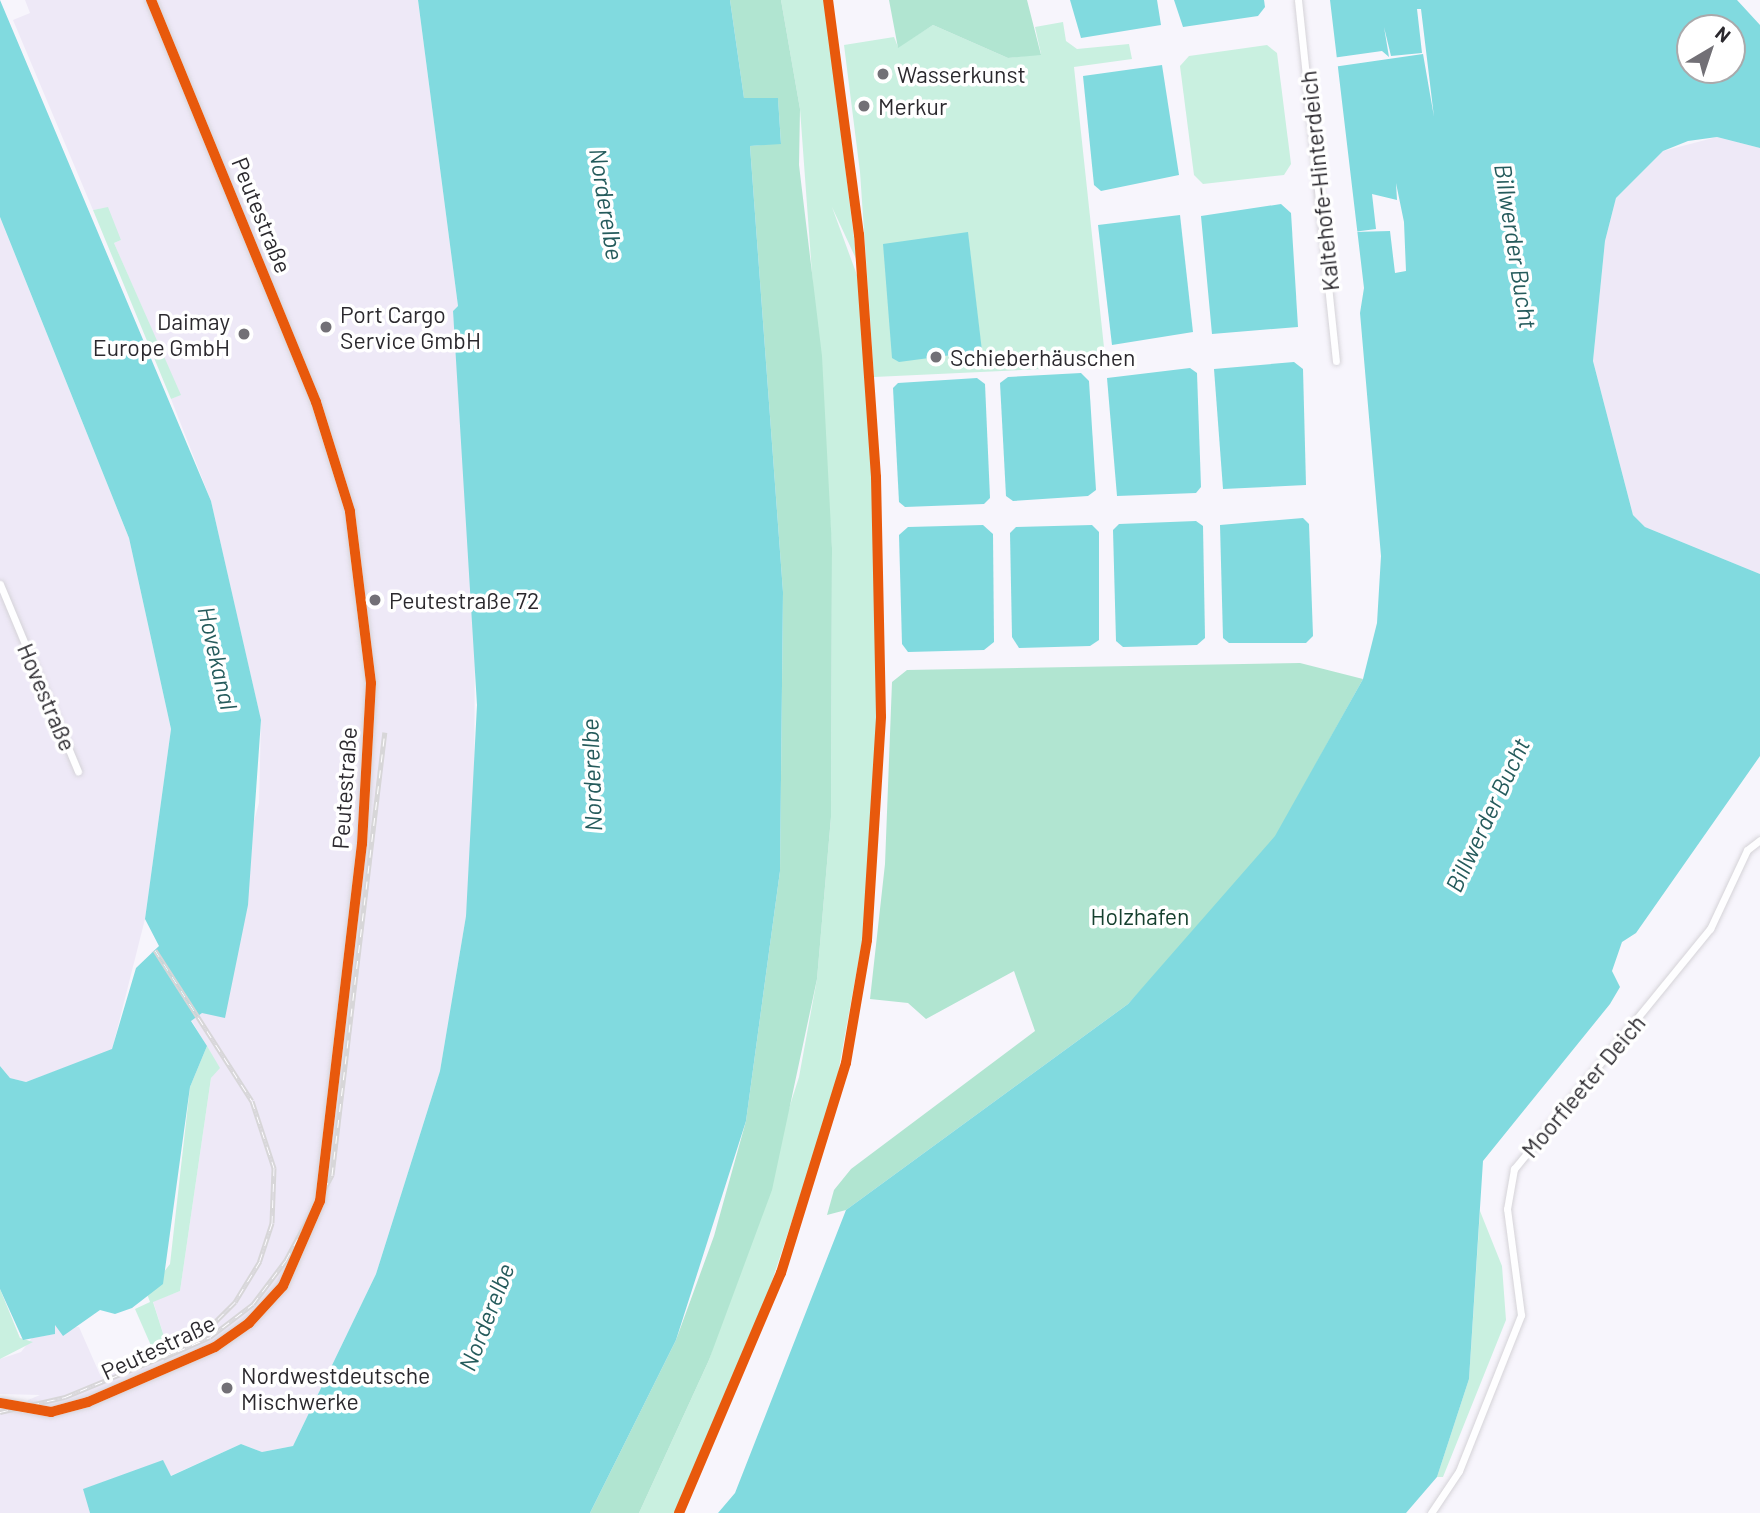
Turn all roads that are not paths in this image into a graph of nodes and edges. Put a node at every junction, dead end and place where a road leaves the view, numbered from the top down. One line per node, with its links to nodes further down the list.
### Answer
1 (151, 0): 7 (street, Peutestraße)
2 (1298, 0): 3 (street, Kaltehofe-Hinterdeich)
3 (1336, 361)
4 (0, 584): 5 (street, Hovestraße)
5 (78, 771)
6 (1760, 839): 8 (street, Moorfleeter Deich)
7 (0, 1403)
8 (1431, 1513)

